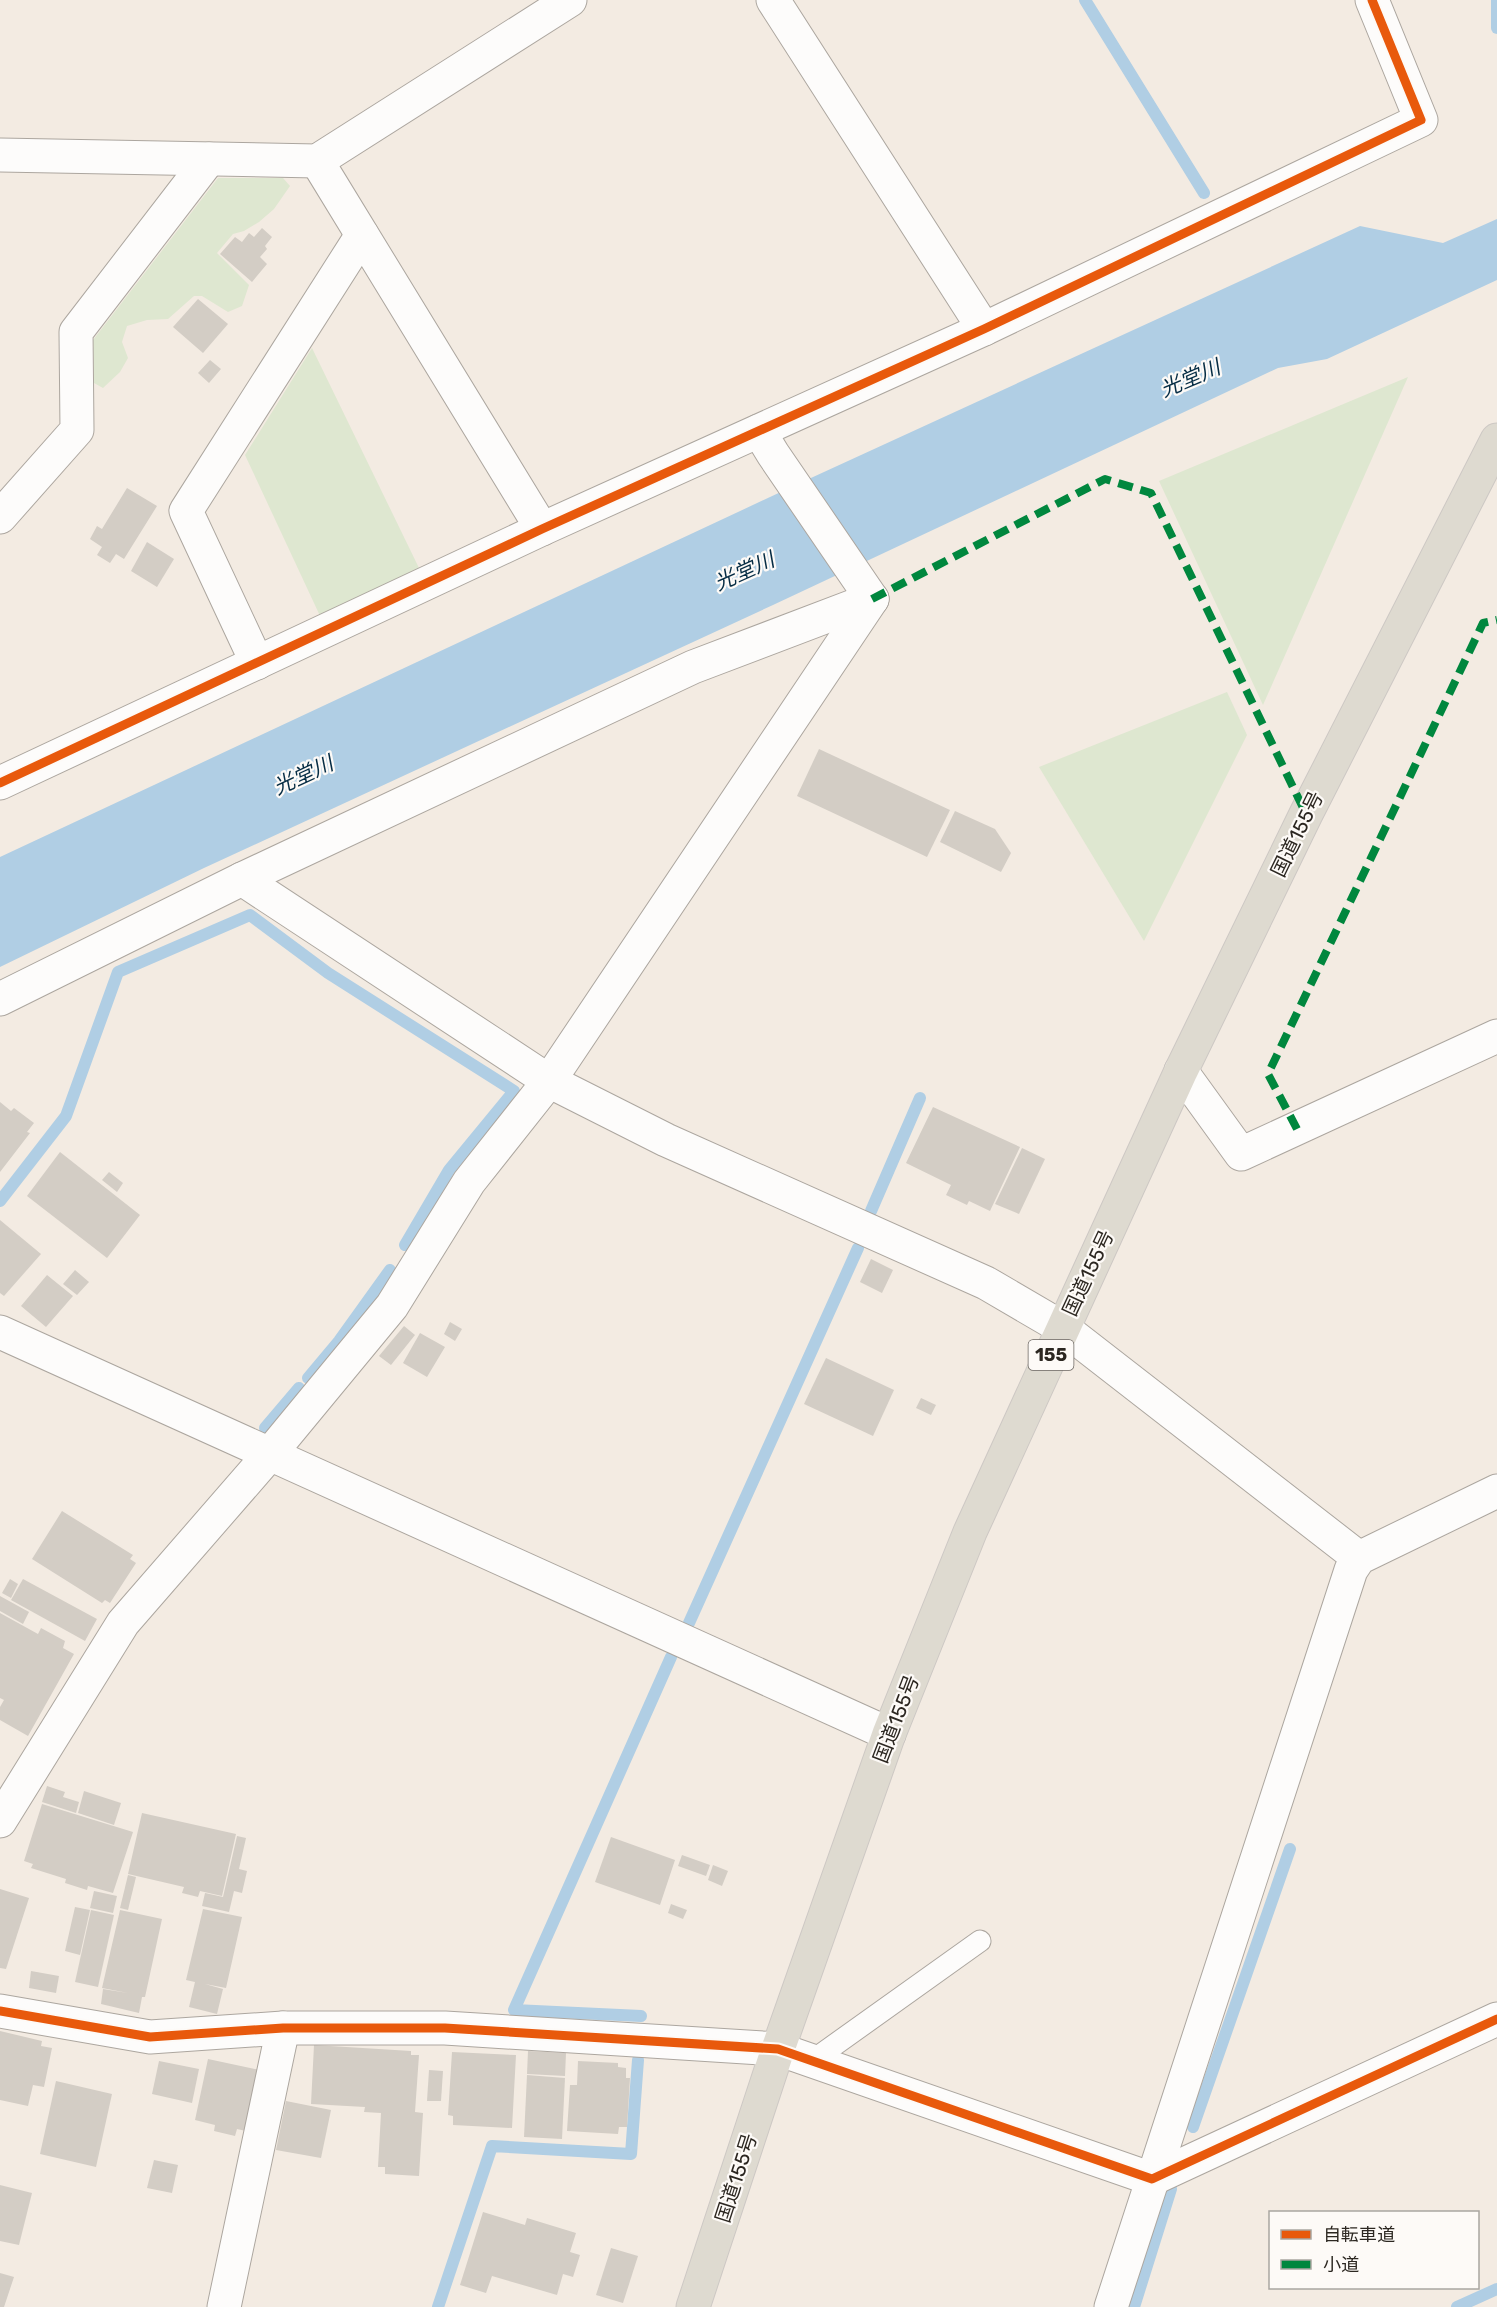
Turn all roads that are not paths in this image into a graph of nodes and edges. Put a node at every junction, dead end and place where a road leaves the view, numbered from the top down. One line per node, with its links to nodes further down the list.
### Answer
1 (570, 0): 6 (street)
2 (773, 0): 8 (street)
3 (1372, 0): 8 (street)
4 (0, 154): 5 (street)
5 (209, 159): 6 (street); 11 (street)
6 (317, 161): 7 (street)
7 (362, 235): 12 (street); 14 (street)
8 (984, 329): 10 (street)
9 (1497, 440): 19 (highway, 国道155号 / 155)
10 (766, 442): 12 (street); 13 (street)
11 (0, 517)
12 (542, 529): 14 (street)
13 (868, 594): 16 (street); 20 (street)
14 (257, 663): 15 (street)
15 (0, 783)
16 (242, 879): 17 (street); 20 (street)
17 (0, 999)
18 (1497, 1036): 19 (street)
19 (1181, 1071): 21 (highway, 国道155号 / 155)
20 (549, 1081): 21 (street); 23 (street)
21 (1063, 1328): 25 (street); 26 (highway, 国道155号 / 155)
22 (0, 1332): 23 (street)
23 (270, 1455): 26 (street); 27 (street)
24 (1497, 1491): 25 (street)
25 (1359, 1558): 34 (street)
26 (889, 1734): 32 (highway, 国道155号 / 155)
27 (0, 1821)
28 (980, 1941): 33 (lane)
29 (0, 2011): 31 (street)
30 (1497, 2019): 34 (street)
31 (283, 2028): 32 (street); 35 (street)
32 (778, 2049): 33 (street); 36 (highway, 国道155号 / 155)
33 (812, 2061): 34 (street)
34 (1152, 2179): 37 (street)
35 (224, 2307)
36 (693, 2307)
37 (1111, 2307)

